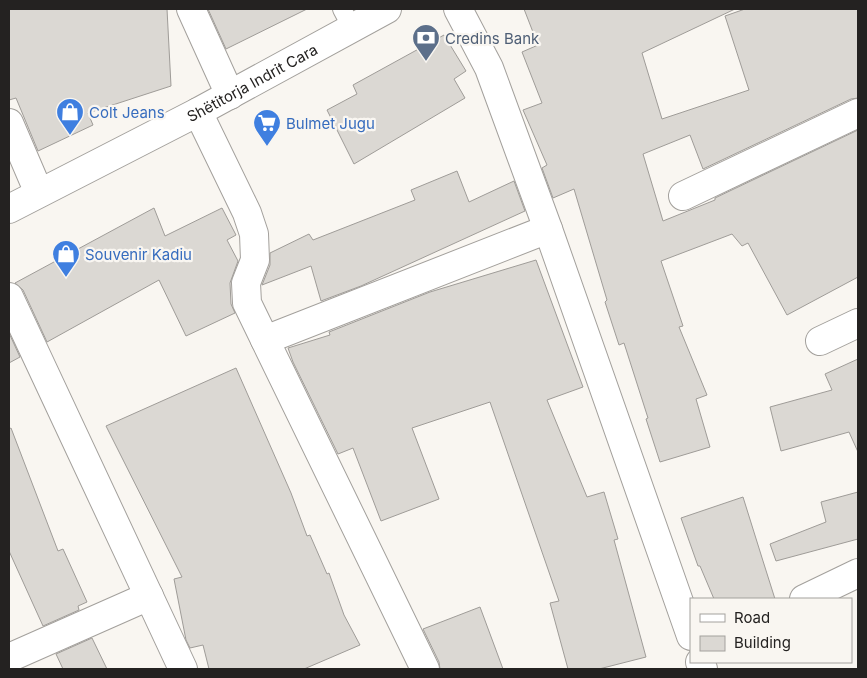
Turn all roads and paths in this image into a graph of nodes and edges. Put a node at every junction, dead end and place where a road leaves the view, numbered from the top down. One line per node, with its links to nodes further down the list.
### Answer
1 (191, 9): 5 (street)
2 (387, 9): 4 (street, Shëtitorja Indrit Cara)
3 (458, 9): 12 (street)
4 (347, 18): 5 (street, Shëtitorja Indrit Cara)
5 (230, 95): 6 (street, Shëtitorja Indrit Cara)
6 (198, 112): 9 (street, Shëtitorja Indrit Cara); 15 (street)
7 (858, 113): 10 (street)
8 (9, 123): 9 (street)
9 (39, 193): 11 (street, Shëtitorja Indrit Cara)
10 (683, 196)
11 (9, 209)
12 (548, 229): 15 (street); 20 (street)
13 (9, 297): 18 (street)
14 (858, 323): 16 (street)
15 (265, 340): 23 (street)
16 (820, 342)
17 (858, 573): 19 (street)
18 (149, 596): 21 (street); 22 (street)
19 (806, 598)
20 (690, 633)
21 (11, 657)
22 (183, 669)
23 (425, 669)

